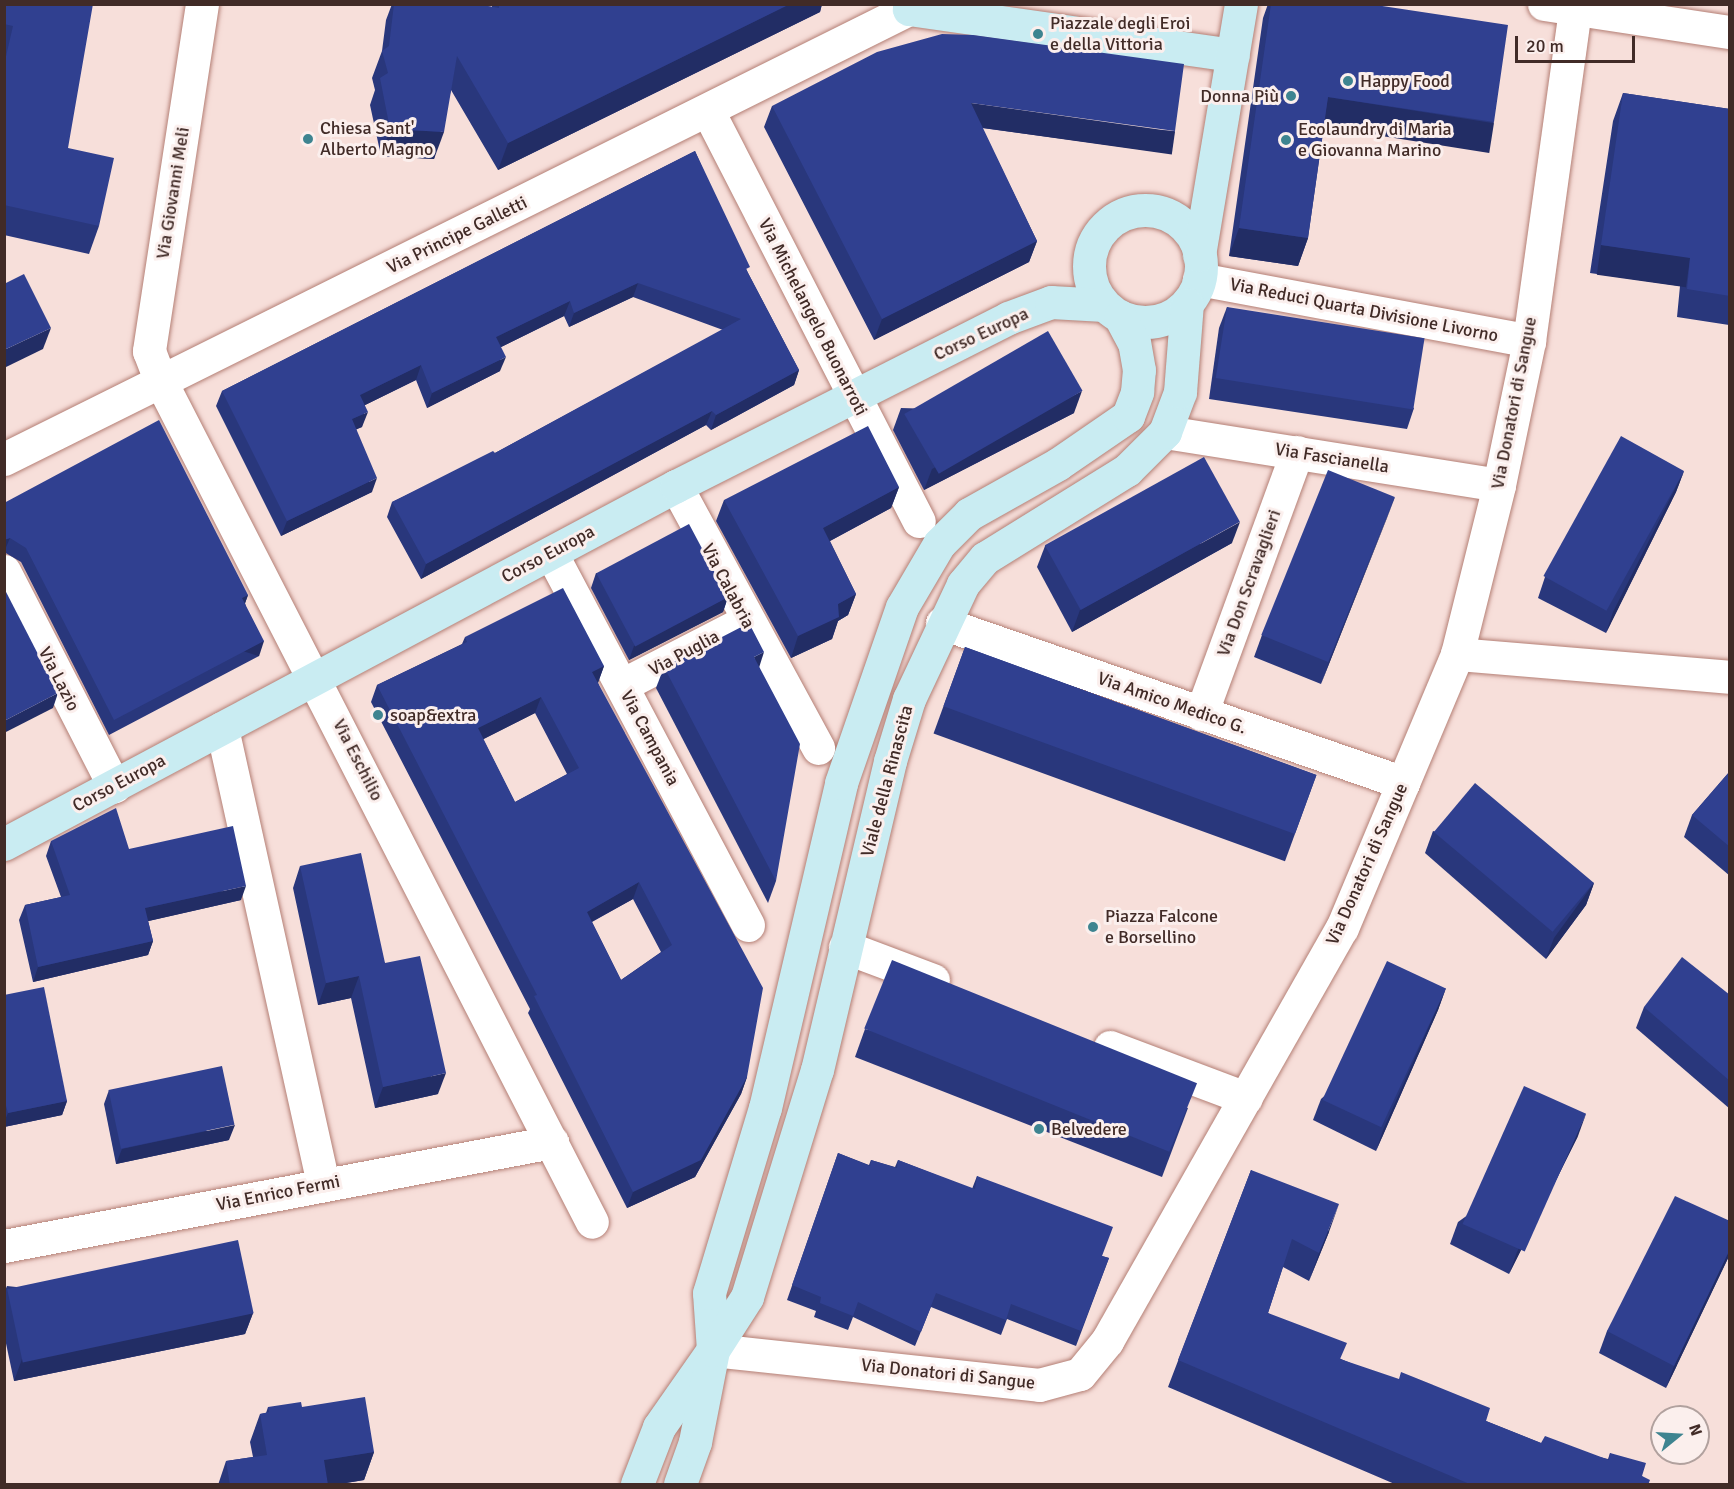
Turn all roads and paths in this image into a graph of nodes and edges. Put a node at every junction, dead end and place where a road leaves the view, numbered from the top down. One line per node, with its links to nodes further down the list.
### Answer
1 (202, 4): 13 (street, Via Giovanni Meli)
2 (1241, 4): 6 (street)
3 (1565, 6): 5 (street); 12 (street, Via Donatori di Sangue)
4 (909, 7): 6 (street); 7 (street, Via Principe Galletti)
5 (1730, 33)
6 (1233, 55): 8 (street)
7 (708, 111): 13 (street, Via Principe Galletti); 14 (street, Via Michelangelo Buonarroti)
8 (1214, 185): 9 (street); 10 (street, Viale della Rinascita)
9 (1161, 213): 10 (street); 11 (street)
10 (1195, 279): 11 (street); 12 (street, Via Reduci Quarta Divisione Livorno); 15 (street, Viale della Rinascita)
11 (1112, 311): 14 (street, Corso Europa); 44 (street, Viale della Rinascita)
12 (1529, 341): 18 (street, Via Donatori di Sangue)
13 (160, 380): 17 (street, Via Principe Galletti); 27 (street, Via Eschilio)
14 (853, 397): 19 (street, Corso Europa); 20 (street, Via Michelangelo Buonarroti)
15 (1165, 432): 16 (street, Via Fascianella); 24 (street, Viale della Rinascita)
16 (1297, 452): 18 (street, Via Fascianella); 29 (street, Via Don Scravaglieri)
17 (4, 459)
18 (1499, 485): 25 (street, Via Donatori di Sangue)
19 (676, 486): 21 (street, Corso Europa); 23 (street, Via Calabria)
20 (919, 521)
21 (551, 553): 27 (street, Corso Europa); 28 (street, Via Campania)
22 (4, 572): 33 (street, Via Lazio)
23 (746, 621): 28 (street, Via Puglia); 31 (street, Via Calabria)
24 (942, 623): 29 (street, Via Amico Medico G.); 36 (street, Viale della Rinascita)
25 (1456, 654): 26 (street); 32 (street, Via Donatori di Sangue)
26 (1730, 677)
27 (316, 678): 30 (street, Corso Europa); 40 (street, Via Eschilio)
28 (622, 685): 35 (street, Via Campania)
29 (1201, 714): 32 (street, Via Amico Medico G.)
30 (222, 728): 33 (street, Corso Europa); 41 (street)
31 (818, 748)
32 (1402, 783): 39 (street, Via Donatori di Sangue)
33 (114, 786): 34 (street, Corso Europa)
34 (4, 844)
35 (748, 925)
36 (845, 947): 37 (street); 44 (street, Viale della Rinascita)
37 (957, 989)
38 (1081, 1036): 39 (street)
39 (1246, 1098): 44 (street, Via Donatori di Sangue)
40 (552, 1142): 41 (street, Via Enrico Fermi); 42 (street, Via Eschilio)
41 (323, 1184): 43 (street, Via Enrico Fermi)
42 (592, 1222)
43 (4, 1246)
44 (712, 1350): 45 (street, Viale della Rinascita); 46 (street, Viale della Rinascita)
45 (637, 1485)
46 (680, 1485)

